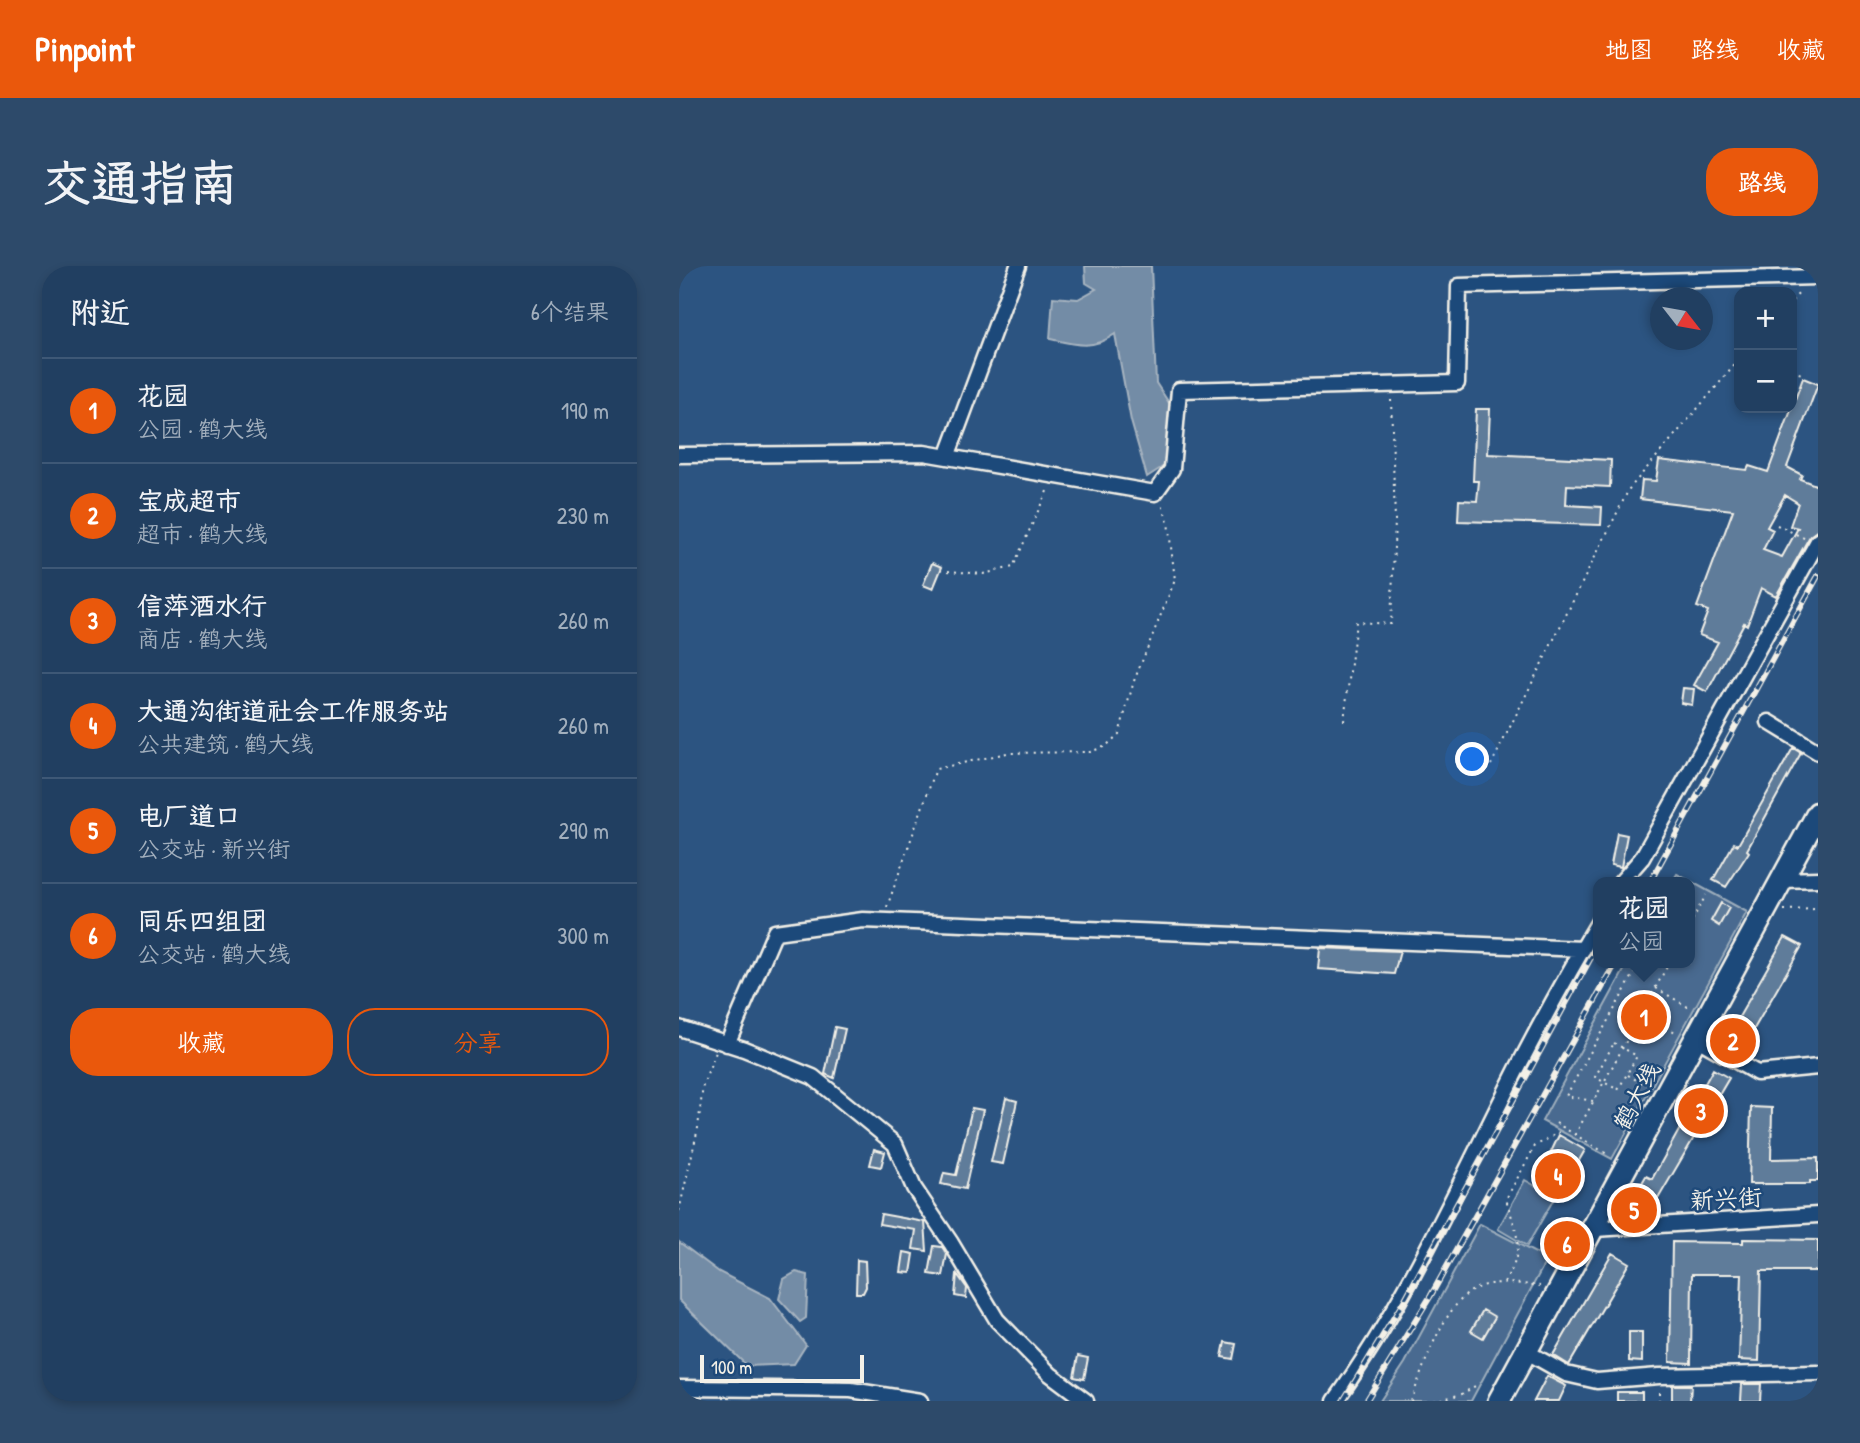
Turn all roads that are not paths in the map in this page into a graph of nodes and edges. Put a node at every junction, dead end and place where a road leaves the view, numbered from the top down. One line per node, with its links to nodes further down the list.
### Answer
1 (1018, 266): 4 (street)
2 (1818, 277): 4 (street)
3 (679, 455): 4 (street)
4 (947, 457)
5 (1817, 542): 9 (street)
6 (1769, 722): 7 (street)
7 (1818, 752)
8 (1818, 813): 11 (highway, 鹤大线)
9 (1625, 877)
10 (1818, 879): 11 (street)
11 (1783, 880): 15 (highway, 鹤大线)
12 (1593, 930): 13 (street)
13 (1583, 948): 16 (street); 25 (street)
14 (679, 1028): 16 (street)
15 (1697, 1039): 17 (street); 19 (highway, 鹤大线)
16 (724, 1042): 24 (street)
17 (1818, 1067)
18 (1818, 1215): 19 (street, 新兴街)
19 (1595, 1229): 20 (highway, 鹤大线)
20 (1527, 1352): 21 (street); 26 (highway, 鹤大线)
21 (1818, 1373)
22 (679, 1388): 23 (street)
23 (920, 1401)
24 (1086, 1401)
25 (1335, 1401)
26 (1500, 1401)

